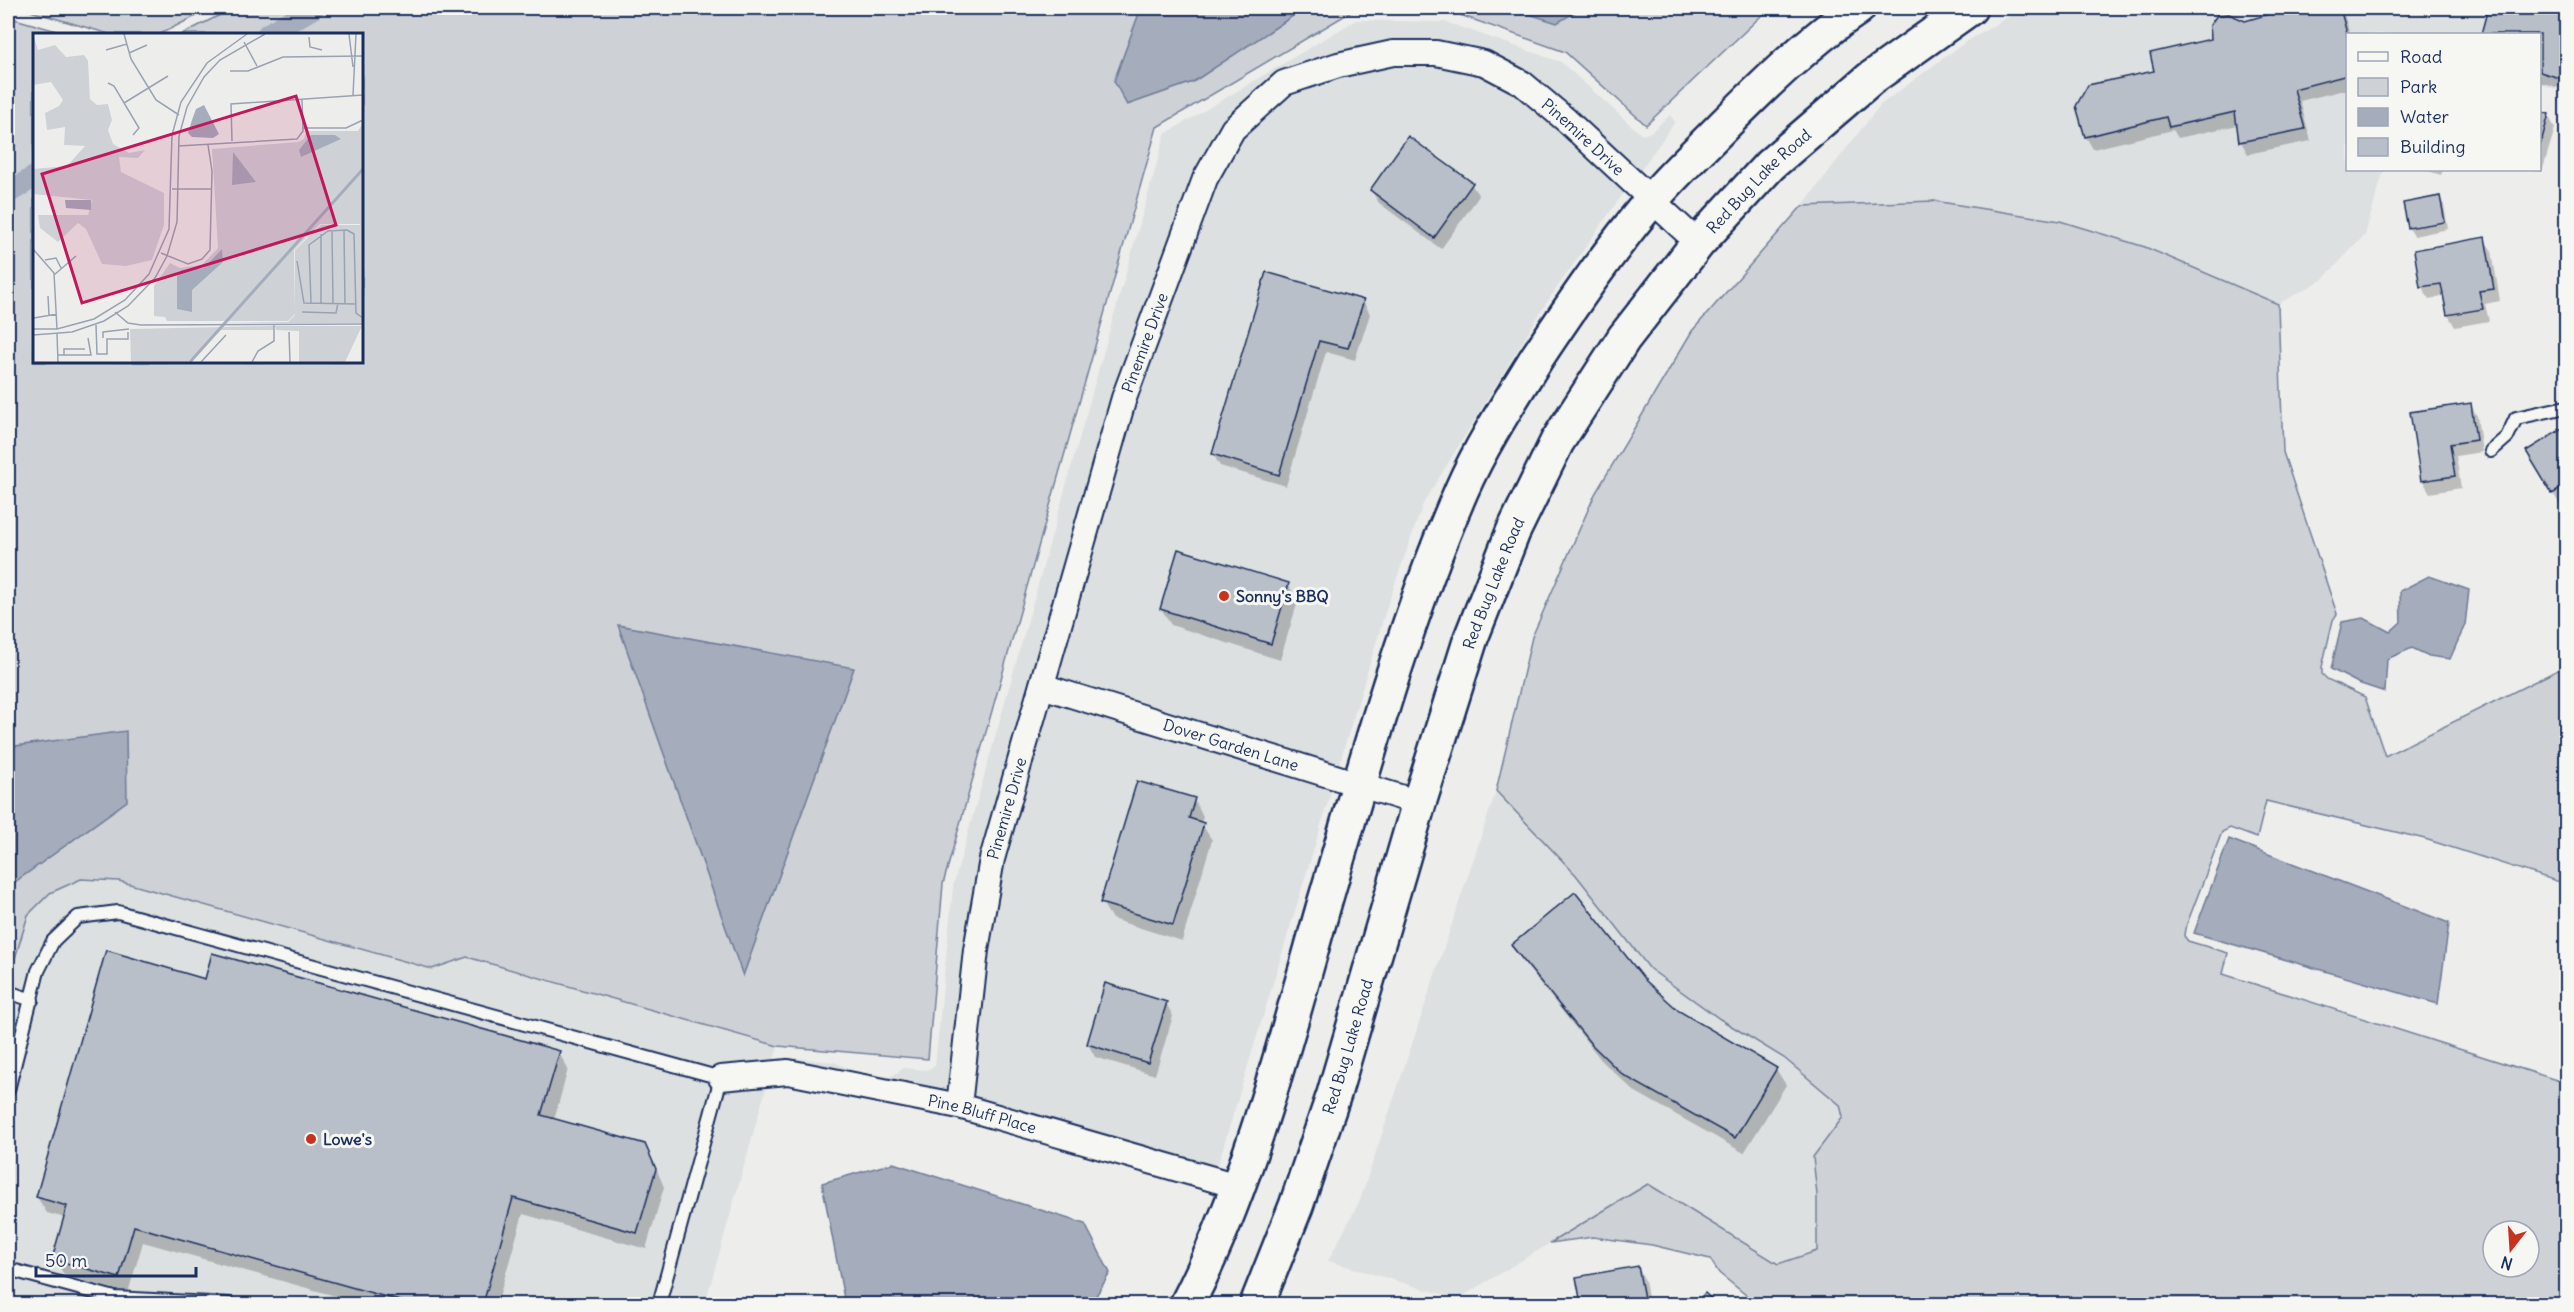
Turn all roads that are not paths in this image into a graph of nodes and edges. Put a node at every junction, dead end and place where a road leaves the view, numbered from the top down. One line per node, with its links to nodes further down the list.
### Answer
1 (1858, 8): 3 (main road)
2 (1970, 8): 4 (main road, Red Bug Lake Road)
3 (1652, 199): 4 (street, Pinemire Drive); 7 (street, Pinemire Drive); 8 (main road)
4 (1698, 243): 9 (main road, Red Bug Lake Road)
5 (2566, 408): 6 (lane)
6 (2491, 451)
7 (1042, 686): 8 (street, Dover Garden Lane); 14 (street, Pinemire Drive)
8 (1359, 784): 9 (street, Dover Garden Lane); 15 (main road)
9 (1419, 803): 20 (main road, Red Bug Lake Road)
10 (8, 992): 11 (lane)
11 (32, 1000): 12 (lane); 13 (lane)
12 (721, 1078): 14 (street, Pine Bluff Place); 18 (lane)
13 (8, 1090)
14 (959, 1106): 15 (street, Pine Bluff Place)
15 (1237, 1186): 19 (main road)
16 (8, 1269): 17 (lane)
17 (229, 1305)
18 (659, 1305)
19 (1187, 1305)
20 (1257, 1305)

